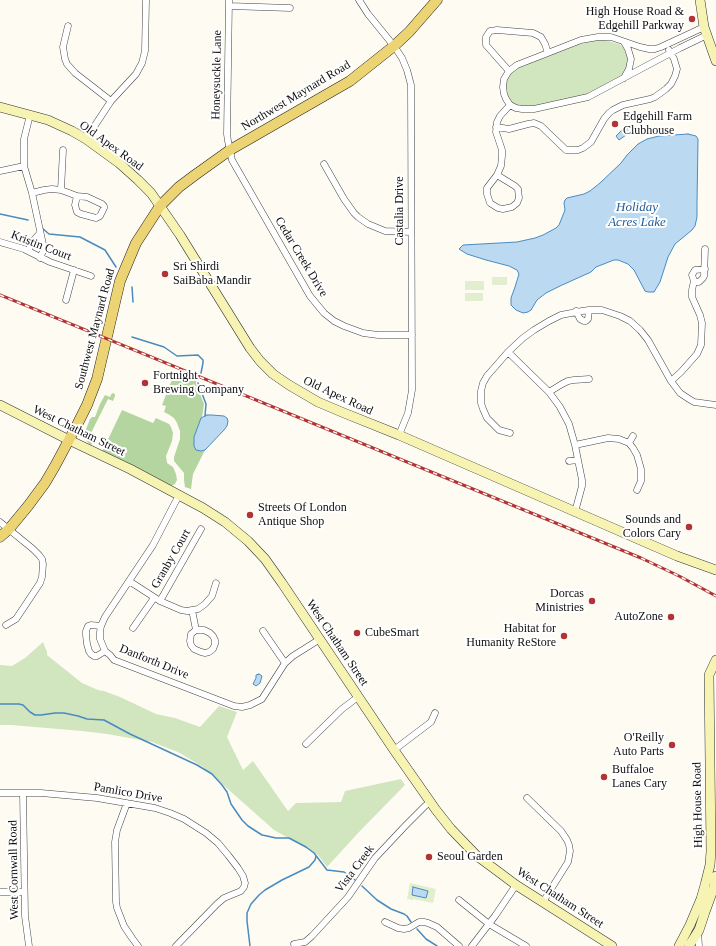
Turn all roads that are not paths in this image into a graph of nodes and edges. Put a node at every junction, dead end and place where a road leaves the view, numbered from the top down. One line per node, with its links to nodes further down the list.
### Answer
1 (146, 0): 17 (street)
2 (359, 0): 11 (street, Castalia Drive)
3 (437, 0): 11 (main road, Northwest Maynard Road)
4 (700, 0): 8 (main road)
5 (229, 3): 6 (street); 24 (street, Honeysuckle Lane)
6 (290, 8)
7 (68, 26): 17 (street)
8 (705, 31): 10 (street); 13 (street); 14 (main road)
9 (624, 42): 10 (street); 12 (street); 16 (street)
10 (667, 45): 13 (street)
11 (394, 46): 24 (main road, Northwest Maynard Road); 33 (street, Castalia Drive)
12 (548, 53): 15 (street); 15 (street)
13 (671, 53): 16 (street); 21 (street)
14 (716, 61)
15 (509, 71): 18 (street)
16 (624, 78): 18 (street)
17 (111, 101): 22 (street)
18 (510, 105): 21 (street)
19 (0, 107): 20 (main road, Old Apex Road)
20 (30, 115): 22 (main road, Old Apex Road); 26 (street)
21 (496, 128): 28 (street)
22 (86, 139): 32 (main road, Old Apex Road)
23 (63, 150): 29 (street)
24 (230, 150): 32 (main road, Northwest Maynard Road); 46 (street, Cedar Creek Drive)
25 (324, 164): 33 (street)
26 (24, 166): 27 (street); 30 (street)
27 (0, 171)
28 (497, 175): 28 (street)
29 (61, 190): 30 (street); 31 (street)
30 (32, 193): 34 (street)
31 (77, 196): 31 (street)
32 (160, 206): 54 (main road, Old Apex Road); 56 (main road, Southwest Maynard Road)
33 (411, 232): 46 (street, Castalia Drive)
34 (40, 233): 37 (street); 38 (street)
35 (0, 242): 37 (street, Kristin Court)
36 (705, 249): 39 (street)
37 (28, 251): 38 (street, Kristin Court)
38 (40, 258): 40 (street, Kristin Court)
39 (705, 269): 42 (street); 42 (street)
40 (74, 270): 41 (street, Kristin Court); 43 (street)
41 (91, 276)
42 (694, 281): 49 (street)
43 (66, 300)
44 (589, 310): 45 (street); 45 (street); 49 (street)
45 (576, 311): 47 (street)
46 (412, 335): 54 (street, Castalia Drive)
47 (508, 352): 50 (street); 53 (street)
48 (589, 379): 50 (street)
49 (671, 381): 52 (street)
50 (549, 392): 58 (street)
51 (0, 405): 56 (main road, West Chatham Street)
52 (716, 405)
53 (510, 432)
54 (399, 435): 63 (main road, Old Apex Road)
55 (633, 436): 57 (street)
56 (69, 440): 62 (main road, West Chatham Street); 65 (main road, Southwest Maynard Road)
57 (629, 444): 58 (street); 61 (street)
58 (575, 445): 59 (street)
59 (578, 460): 60 (street); 63 (street)
60 (569, 461)
61 (637, 490)
62 (179, 496): 69 (street); 78 (main road, West Chatham Street)
63 (576, 512): 68 (main road, Old Apex Road)
64 (0, 522): 65 (street)
65 (8, 529): 67 (main road, Southwest Maynard Road); 73 (street)
66 (202, 529): 71 (street, Granby Court)
67 (0, 537)
68 (716, 570)
69 (129, 581): 71 (street); 74 (street)
70 (216, 582): 72 (street)
71 (157, 599): 72 (street); 75 (street, Granby Court)
72 (192, 610): 76 (street)
73 (6, 625)
74 (101, 626): 79 (street, Danforth Drive); 79 (street)
75 (133, 628)
76 (196, 630): 76 (street)
77 (263, 631): 81 (street)
78 (320, 639): 81 (street, Danforth Drive); 82 (main road, West Chatham Street)
79 (105, 651): 81 (street, Danforth Drive)
80 (716, 660): 93 (main road, High House Road)
81 (285, 663)
82 (358, 697): 84 (street); 85 (main road, West Chatham Street)
83 (435, 713): 85 (street)
84 (306, 744)
85 (394, 750): 89 (main road, West Chatham Street)
86 (0, 793): 87 (street, Pamlico Drive)
87 (23, 793): 90 (street, Pamlico Drive); 95 (street, West Cornwall Road)
88 (526, 798): 97 (street)
89 (430, 802): 92 (main road, West Chatham Street); 101 (street, Vista Creek)
90 (127, 803): 103 (street); 104 (street, Pamlico Drive)
91 (716, 876): 93 (main road, High House Road)
92 (516, 885): 97 (main road, West Chatham Street); 99 (street)
93 (712, 887): 100 (main road, High House Road); 109 (main road, High House Road)
94 (0, 892): 95 (street)
95 (24, 892): 102 (street, West Cornwall Road)
96 (459, 900): 99 (street)
97 (543, 902): 108 (main road, West Chatham Street)
98 (385, 922): 105 (street)
99 (489, 924): 106 (street); 107 (street)
100 (698, 930): 110 (main road, High House Road); 111 (street)
101 (294, 944)
102 (29, 946)
103 (138, 946)
104 (176, 946)
105 (459, 946)
106 (472, 946)
107 (526, 946)
108 (612, 946)
109 (679, 946)
110 (689, 946)
111 (699, 946)

